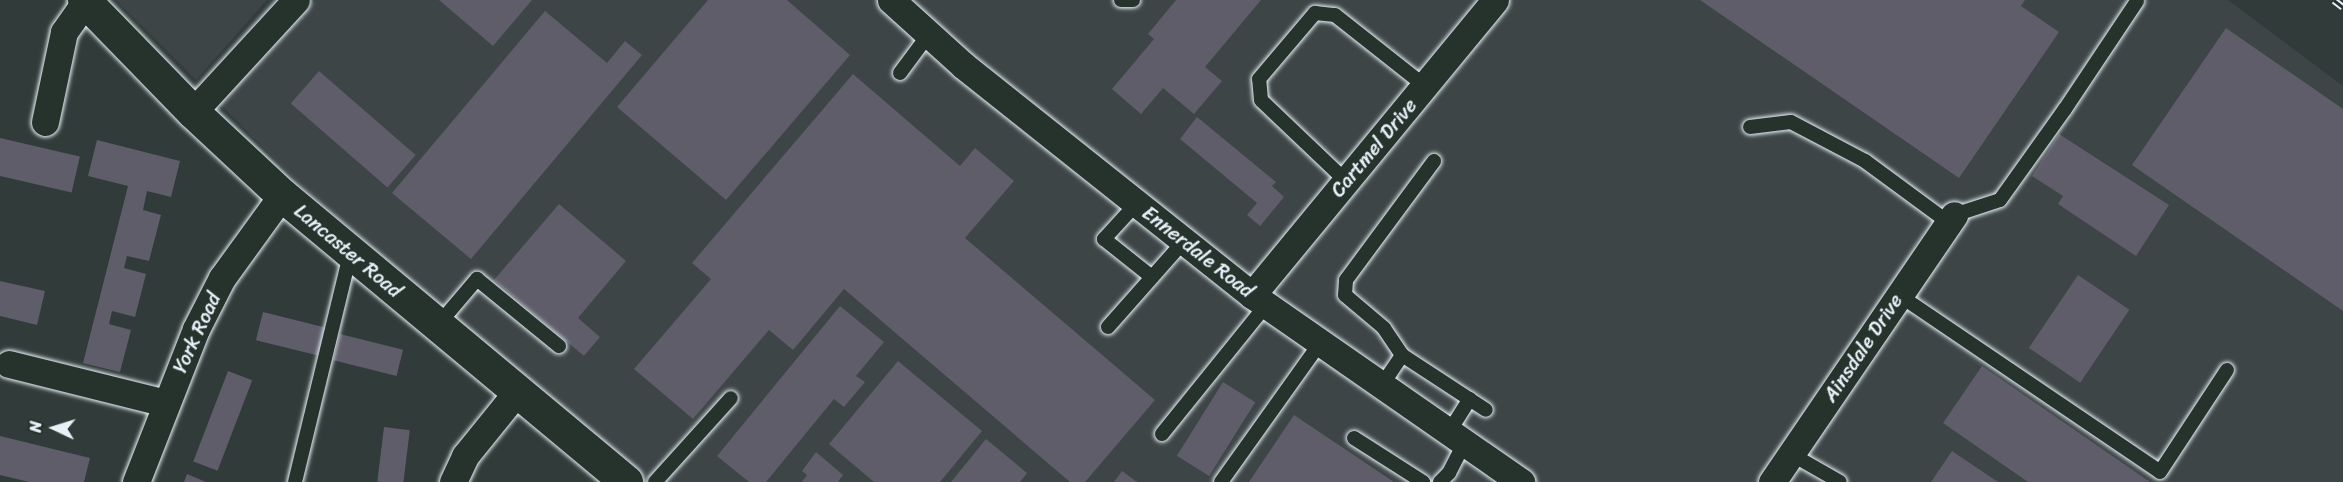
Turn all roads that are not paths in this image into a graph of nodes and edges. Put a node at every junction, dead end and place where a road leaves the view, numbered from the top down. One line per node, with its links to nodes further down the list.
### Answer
1 (296, 0): 11 (street)
2 (1121, 0): 3 (lane)
3 (1133, 0)
4 (1495, 0): 10 (street, Cartmel Drive)
5 (84, 1): 11 (street, Lancaster Road); 12 (street, Lancaster Road)
6 (2137, 1): 18 (lane)
7 (898, 2): 8 (street, Ennerdale Road)
8 (929, 34): 9 (lane); 17 (street, Ennerdale Road)
9 (900, 73)
10 (1425, 86): 15 (street, Cartmel Drive); 15 (lane)
11 (193, 112): 16 (street, Lancaster Road)
12 (45, 122)
13 (1750, 127): 18 (lane)
14 (1434, 161): 28 (lane)
15 (1346, 181): 23 (street, Cartmel Drive)
16 (282, 195): 20 (street, Lancaster Road); 35 (street, York Road)
17 (1137, 203): 19 (street, Ennerdale Road); 21 (lane)
18 (1951, 219): 22 (street, Ainsdale Drive)
19 (1185, 241): 21 (lane); 23 (street, Ennerdale Road)
20 (351, 253): 24 (street, Lancaster Road); 42 (lane)
21 (1152, 277): 25 (lane)
22 (1899, 295): 30 (lane); 40 (street, Ainsdale Drive)
23 (1259, 300): 26 (street, Ennerdale Road); 37 (lane)
24 (437, 326): 27 (lane); 32 (street, Lancaster Road)
25 (1108, 327)
26 (1320, 343): 31 (street, Ennerdale Road); 46 (lane)
27 (559, 346)
28 (1402, 355): 31 (lane); 34 (lane)
29 (9, 364): 35 (street)
30 (2227, 370)
31 (1382, 385): 38 (street, Ennerdale Road)
32 (516, 393): 43 (street); 44 (street, Lancaster Road)
33 (731, 398): 45 (lane)
34 (1470, 399): 36 (lane); 38 (lane)
35 (166, 403): 41 (street, York Road)
36 (1486, 410)
37 (1162, 434)
38 (1457, 437): 48 (lane); 49 (street, Ennerdale Road)
39 (1354, 438): 47 (lane)
40 (1791, 454): 50 (street, Ainsdale Drive); 51 (lane)
41 (136, 482)
42 (295, 482)
43 (453, 482)
44 (626, 482)
45 (655, 482)
46 (1221, 482)
47 (1423, 482)
48 (1440, 482)
49 (1521, 482)
50 (1772, 482)
51 (1840, 482)

